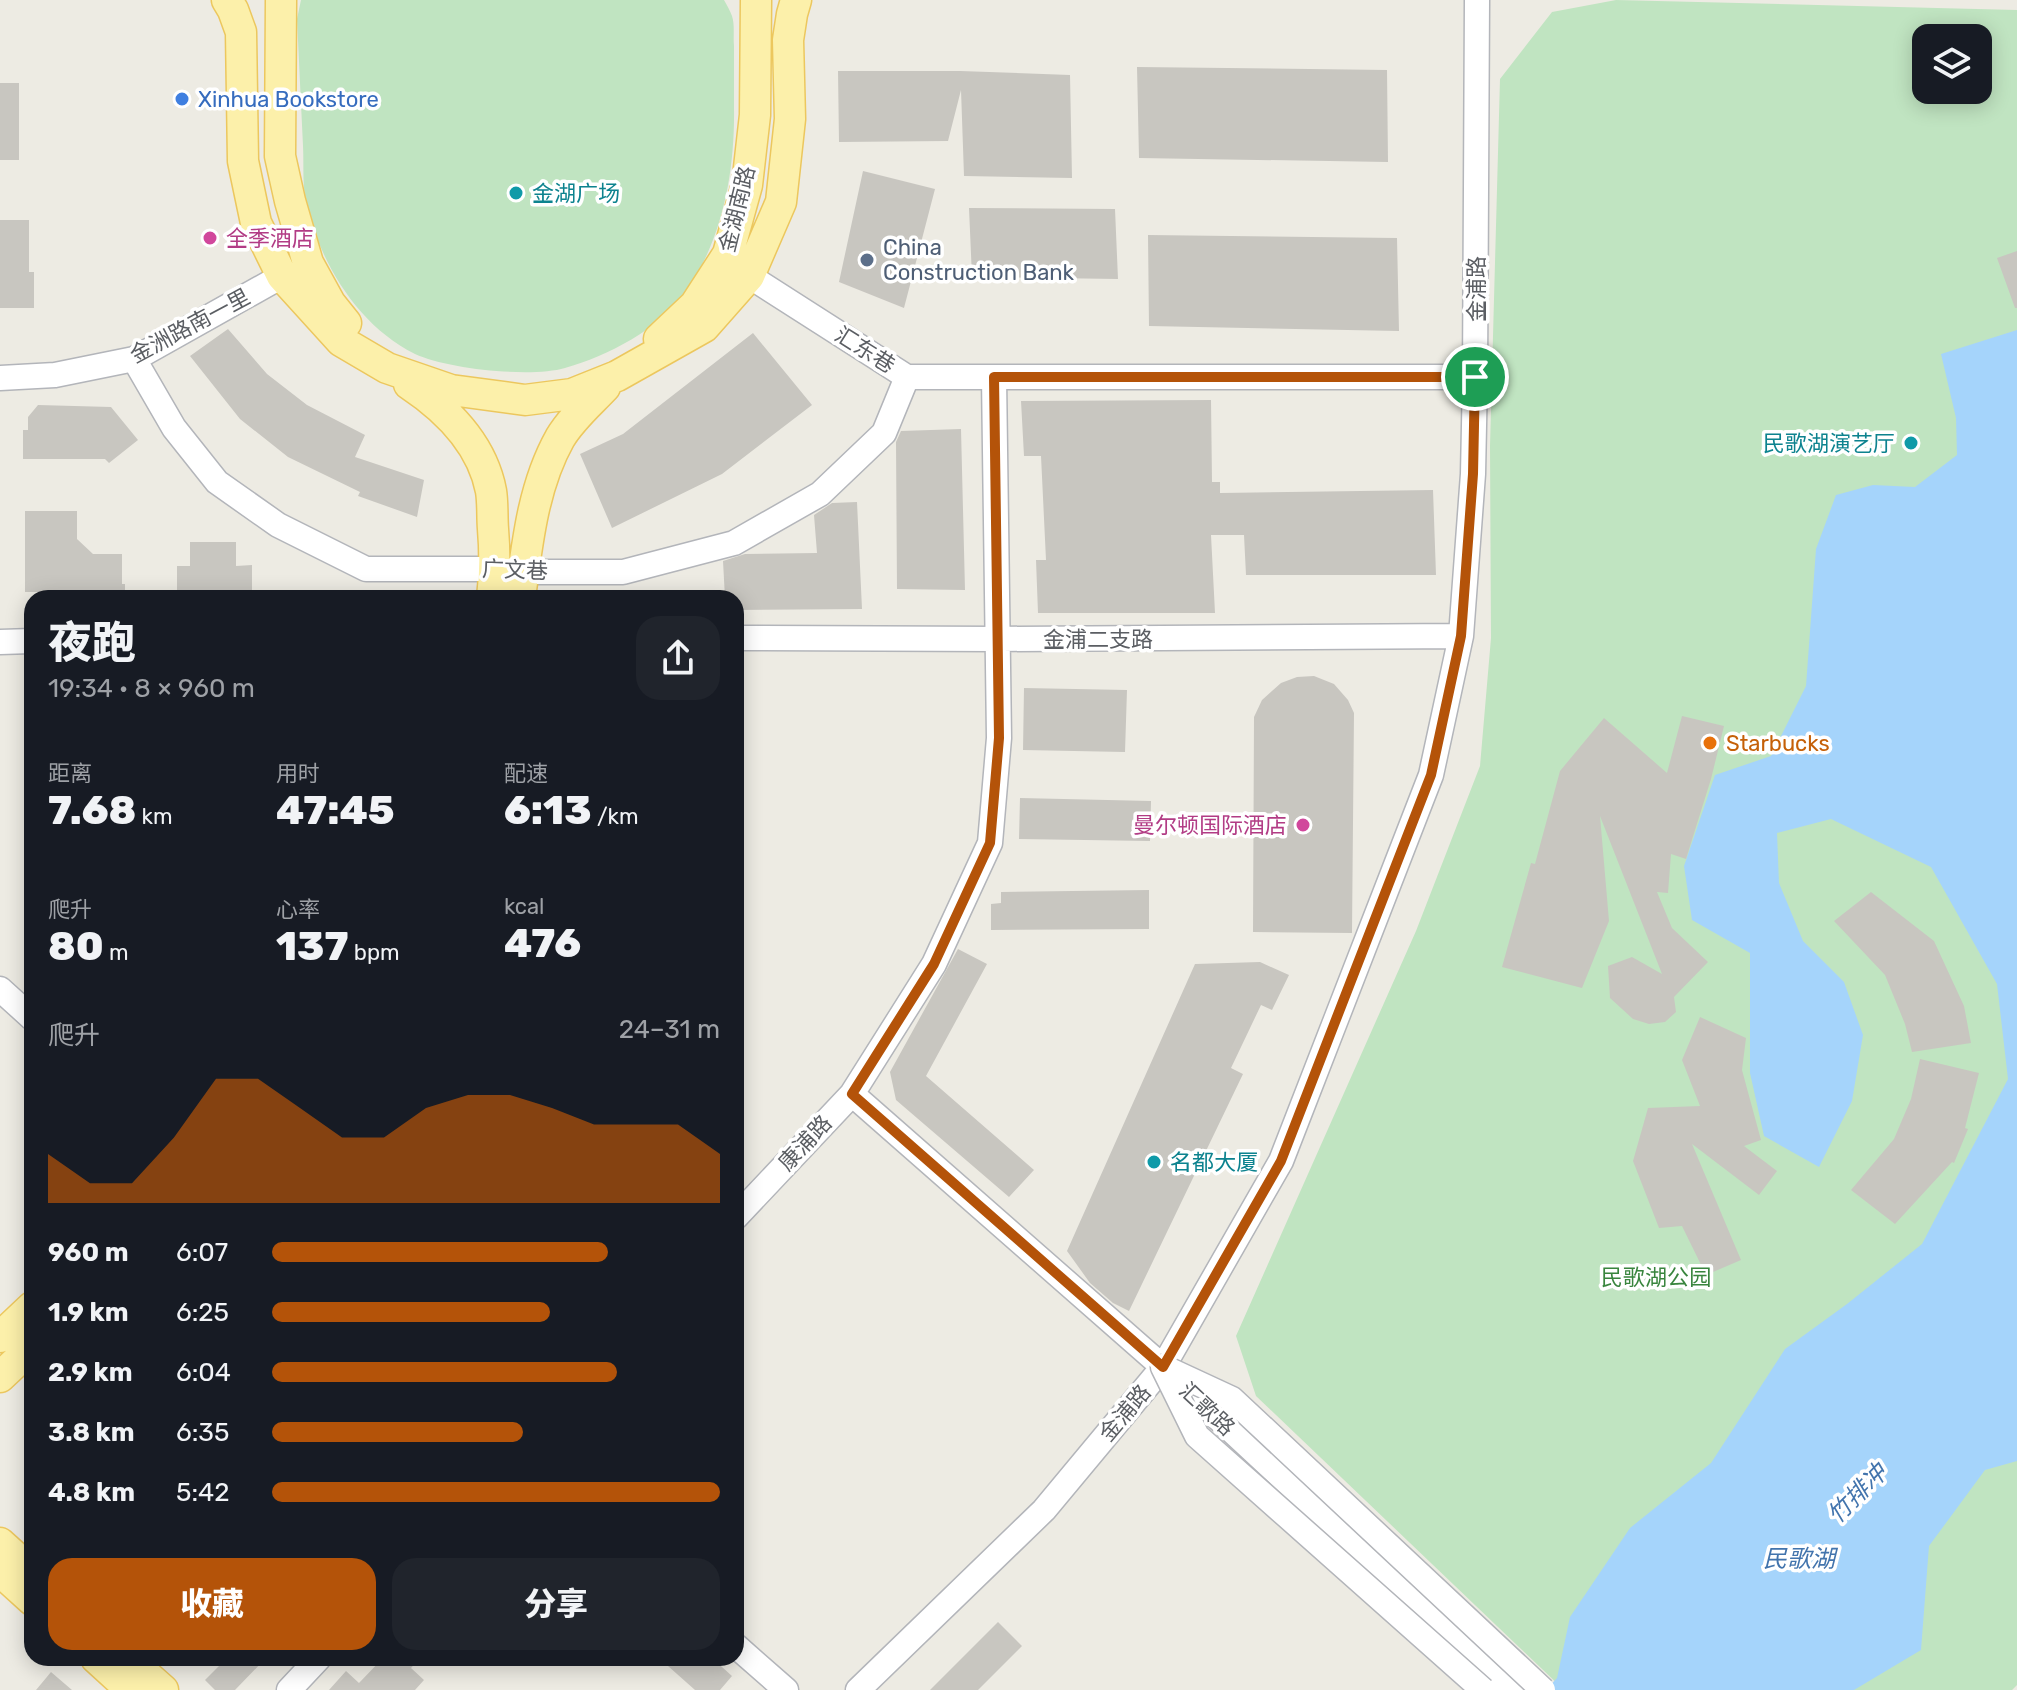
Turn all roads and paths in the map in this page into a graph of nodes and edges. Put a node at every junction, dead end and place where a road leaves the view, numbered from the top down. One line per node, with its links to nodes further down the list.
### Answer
1 (227, 0): 6 (main road)
2 (281, 0): 9 (main road)
3 (756, 0): 10 (main road, 金湖南路)
4 (796, 0): 7 (main road)
5 (1477, 0): 13 (street, 金浦路)
6 (282, 276): 8 (street, 金洲路南一里); 9 (main road)
7 (749, 276): 10 (main road); 11 (street, 汇东巷)
8 (134, 359): 14 (street, 金洲路南一里); 15 (street, 广文巷)
9 (387, 368): 10 (main road); 15 (main road)
10 (617, 376): 15 (main road)
11 (907, 377): 12 (street, 汇东巷); 15 (street, 广文巷)
12 (994, 377): 13 (street, 汇东巷); 18 (street, 康浦路)
13 (1475, 377): 16 (street, 金浦路)
14 (0, 378)
15 (508, 584)
16 (1461, 636): 18 (street, 金浦二支路); 28 (street, 金浦路)
17 (744, 638): 18 (street, 金浦二支路)
18 (997, 639): 23 (street, 康浦路)
19 (24, 641): 20 (street)
20 (0, 642)
21 (0, 989): 22 (street)
22 (24, 1011)
23 (852, 1094): 24 (street, 康浦路); 28 (street, 汇歌路)
24 (744, 1209)
25 (24, 1314): 26 (main road)
26 (0, 1337)
27 (24, 1354): 29 (main road)
28 (1163, 1367): 41 (street, 金浦路); 42 (street, bridge); 43 (street, 汇歌路); 44 (street, bridge)
29 (0, 1377)
30 (0, 1543): 31 (main road)
31 (24, 1565)
32 (0, 1571): 33 (main road)
33 (24, 1593)
34 (744, 1653): 40 (street)
35 (106, 1666): 37 (main road)
36 (312, 1666): 39 (street)
37 (122, 1679): 38 (main road)
38 (163, 1690)
39 (289, 1690)
40 (786, 1690)
41 (858, 1690)
42 (1483, 1690)
43 (1511, 1690)
44 (1543, 1690)

